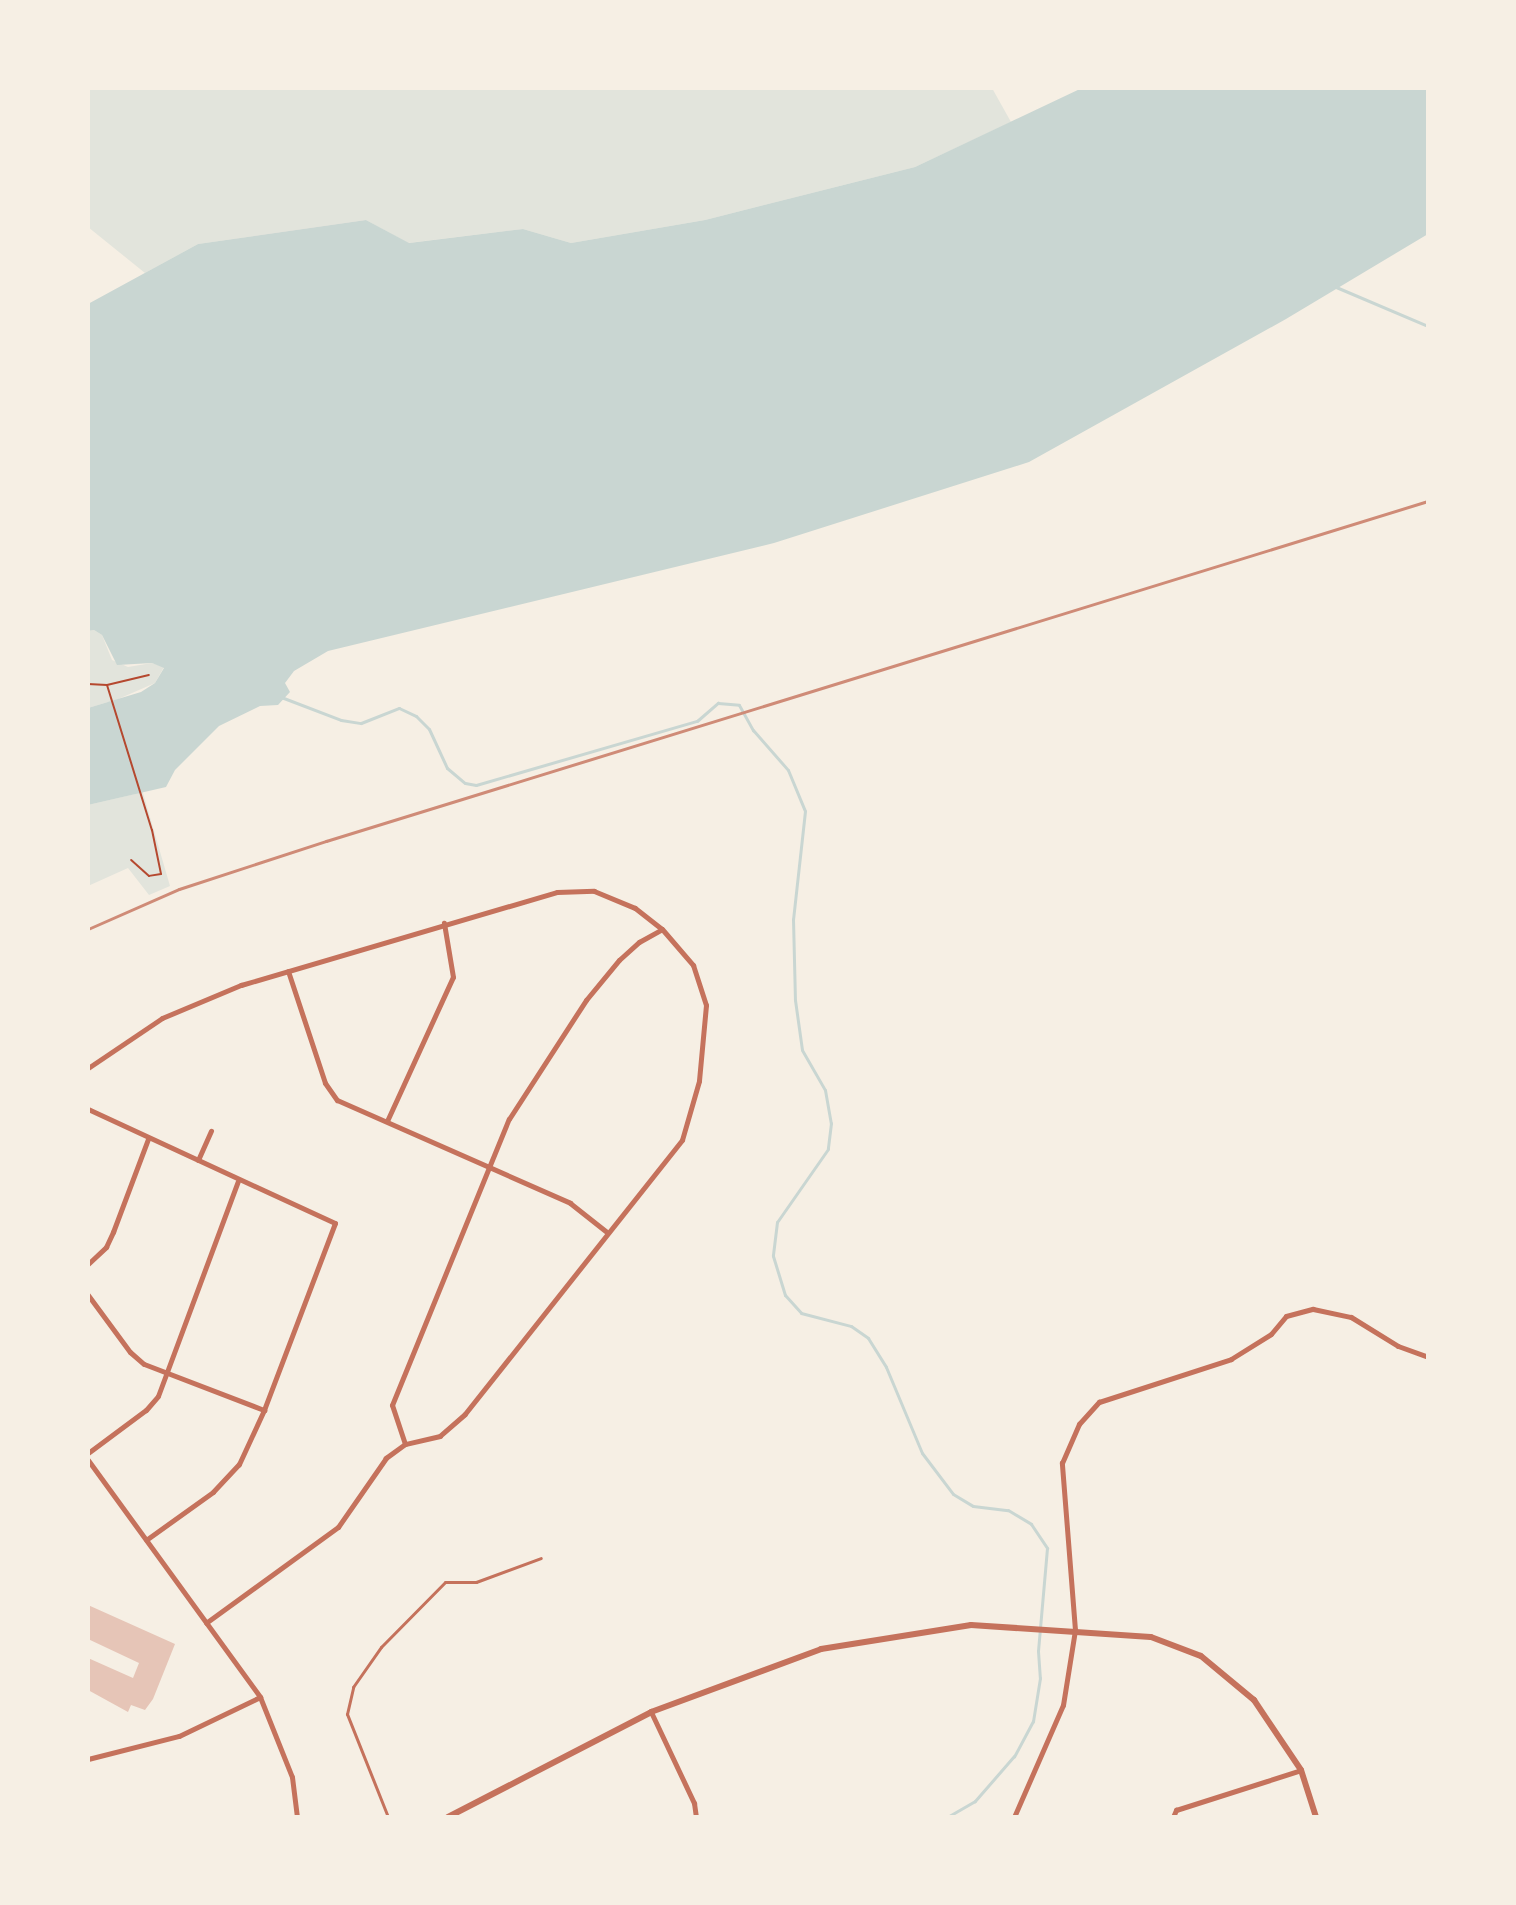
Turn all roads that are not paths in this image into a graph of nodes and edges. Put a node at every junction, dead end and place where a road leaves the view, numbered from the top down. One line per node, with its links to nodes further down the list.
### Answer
1 (444, 923): 2 (street); 3 (street); 6 (street)
2 (662, 929): 10 (street); 12 (street)
3 (288, 971): 4 (street); 6 (street)
4 (88, 1068)
5 (88, 1109): 8 (street)
6 (387, 1121): 10 (street)
7 (211, 1131): 9 (street)
8 (148, 1139): 9 (street); 13 (street)
9 (198, 1160): 11 (street)
10 (488, 1167): 12 (street); 18 (street)
11 (238, 1181): 16 (street); 17 (street)
12 (608, 1233): 18 (street)
13 (88, 1264)
14 (88, 1295): 16 (street)
15 (1428, 1357): 24 (street)
16 (167, 1372): 17 (street); 19 (street)
17 (264, 1410): 21 (street)
18 (405, 1444): 23 (street)
19 (88, 1453)
20 (88, 1460): 21 (street)
21 (146, 1540): 23 (street)
22 (541, 1558): 31 (lane)
23 (206, 1623): 25 (street)
24 (1075, 1630): 26 (street); 28 (street); 29 (street)
25 (260, 1697): 27 (street); 30 (street)
26 (651, 1712): 32 (street); 33 (street)
27 (88, 1759)
28 (1301, 1770): 34 (street); 35 (street)
29 (1013, 1815)
30 (297, 1817)
31 (388, 1817)
32 (448, 1817)
33 (696, 1817)
34 (1173, 1817)
35 (1316, 1817)

